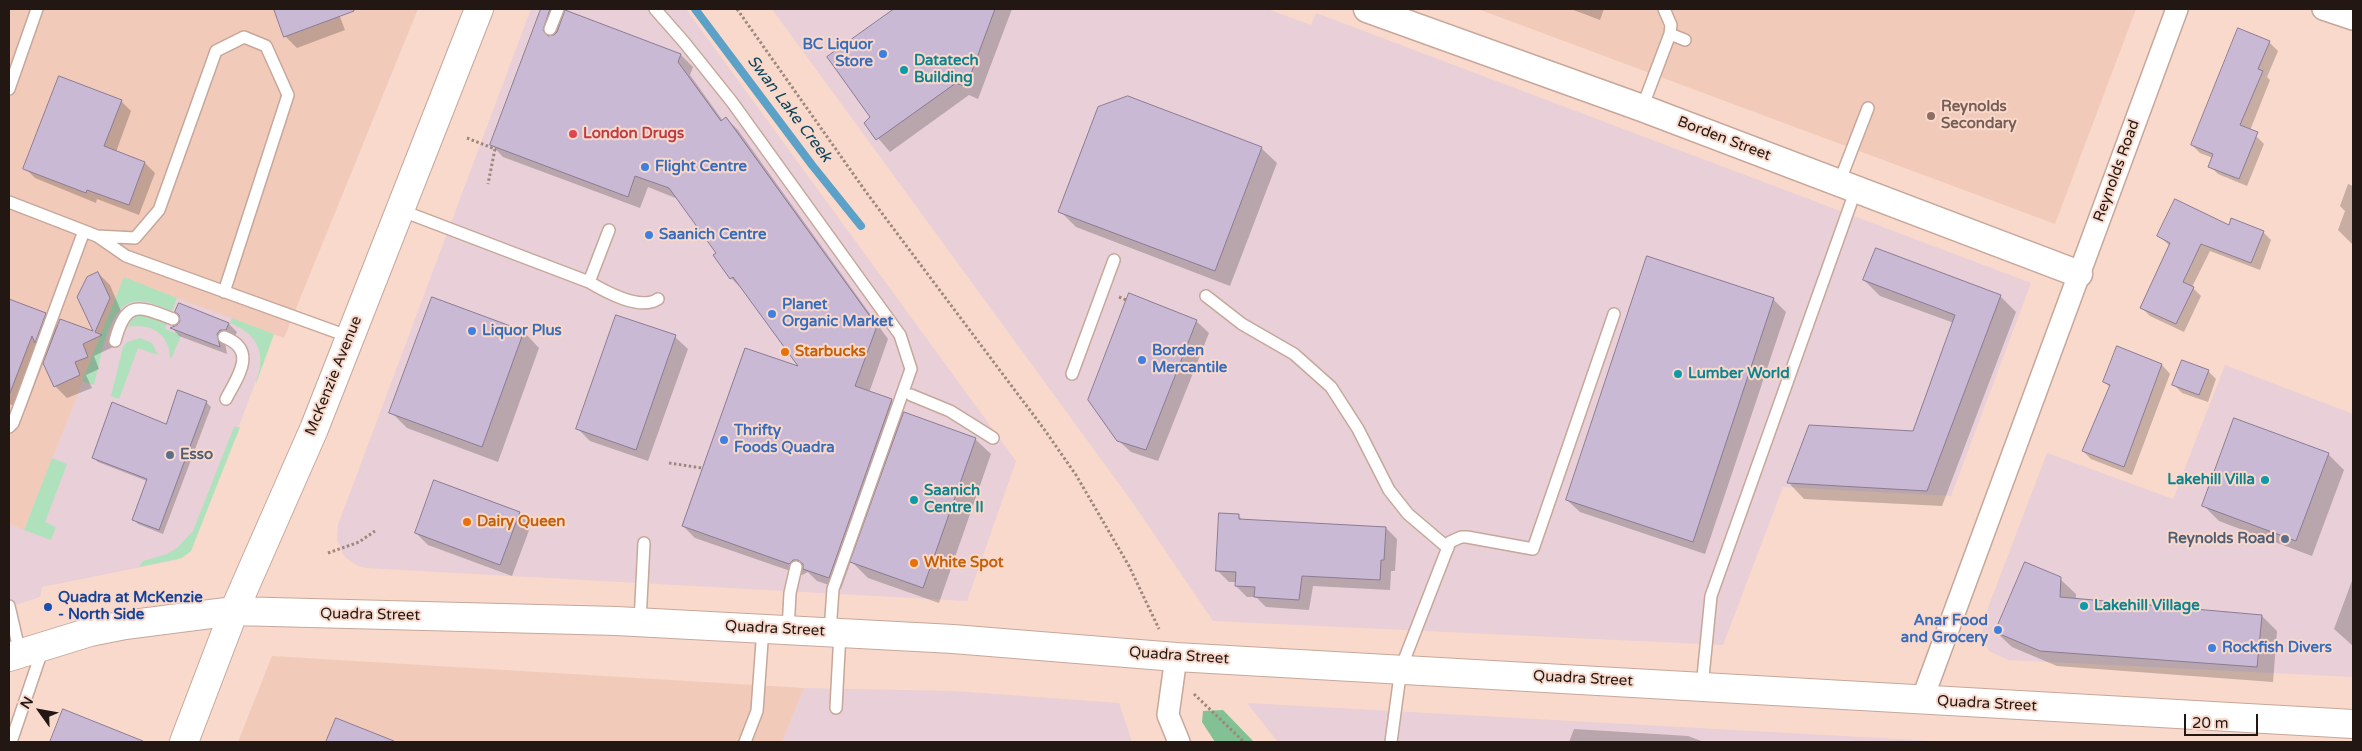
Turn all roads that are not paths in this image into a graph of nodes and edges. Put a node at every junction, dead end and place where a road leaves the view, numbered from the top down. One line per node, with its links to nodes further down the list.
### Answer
1 (37, 9): 13 (lane)
2 (479, 9): 18 (main road, McKenzie Avenue)
3 (558, 9): 10 (lane)
4 (655, 9): 45 (lane)
5 (1367, 9): 14 (street, Borden Street)
6 (1664, 9): 11 (lane)
7 (2177, 9): 23 (street, Reynolds Road)
8 (2323, 9): 9 (street)
9 (2353, 19)
10 (550, 30)
11 (1670, 34): 12 (lane); 14 (lane)
12 (1685, 40)
13 (9, 89)
14 (1642, 108): 16 (street, Borden Street)
15 (1868, 108): 16 (lane)
16 (1847, 186): 23 (street, Borden Street); 49 (lane)
17 (9, 202): 20 (lane)
18 (400, 210): 24 (lane); 31 (main road, McKenzie Avenue)
19 (609, 230): 24 (lane)
20 (84, 231): 21 (lane); 36 (lane)
21 (97, 236): 25 (lane); 25 (lane)
22 (1114, 260): 33 (lane)
23 (2079, 274): 50 (street, Reynolds Road)
24 (589, 282): 27 (lane)
25 (224, 292): 31 (lane)
26 (1206, 296): 39 (lane)
27 (658, 299)
28 (1614, 314): 39 (lane)
29 (173, 319): 32 (lane)
30 (224, 337): 35 (lane)
31 (350, 337): 42 (main road, McKenzie Avenue)
32 (116, 340)
33 (1072, 374)
34 (912, 395): 37 (lane)
35 (226, 399)
36 (9, 427)
37 (993, 438)
38 (644, 543): 43 (lane)
39 (1448, 548): 48 (lane)
40 (796, 566): 44 (lane)
41 (9, 606): 47 (lane)
42 (234, 611): 43 (main road, Quadra Street); 47 (main road, Quadra Street); 54 (main road, McKenzie Avenue)
43 (640, 622): 44 (main road, Quadra Street)
44 (775, 629): 45 (main road, Quadra Street); 55 (lane)
45 (835, 632): 46 (main road, Quadra Street); 51 (lane)
46 (1168, 646): 48 (main road, Quadra Street); 56 (street)
47 (24, 652): 53 (lane)
48 (1401, 668): 49 (main road, Quadra Street); 57 (lane)
49 (1702, 687): 50 (main road, Quadra Street)
50 (1922, 700): 52 (main road, Quadra Street)
51 (836, 708)
52 (2353, 724)
53 (11, 742)
54 (184, 742)
55 (745, 742)
56 (1179, 742)
57 (1391, 742)

